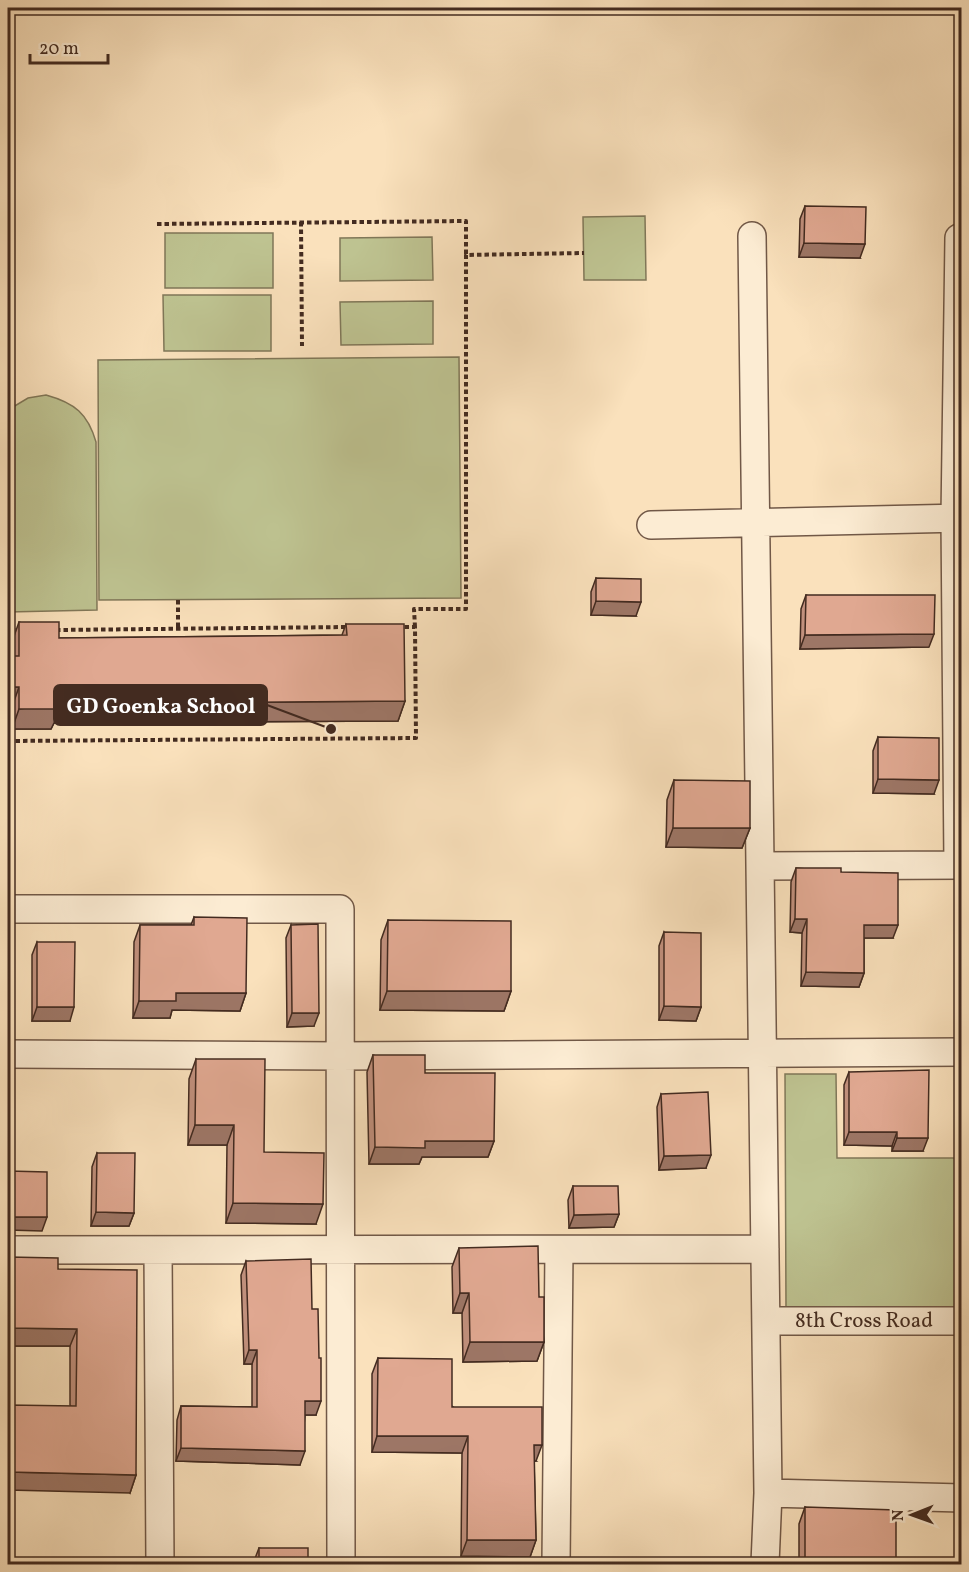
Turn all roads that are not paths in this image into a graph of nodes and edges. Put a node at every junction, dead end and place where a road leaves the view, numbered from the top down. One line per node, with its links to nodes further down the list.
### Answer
1 (752, 236): 5 (street)
2 (959, 238): 3 (street)
3 (960, 346): 4 (street)
4 (958, 518): 5 (street); 7 (street)
5 (757, 521): 6 (street); 8 (street)
6 (651, 525)
7 (960, 865): 8 (street)
8 (761, 866): 11 (street)
9 (8, 909): 13 (street)
10 (962, 1052): 11 (street)
11 (762, 1053): 13 (street); 15 (street)
12 (8, 1054): 13 (street)
13 (340, 1056): 14 (street)
14 (341, 1248): 17 (street); 18 (street); 24 (street)
15 (765, 1249): 18 (street); 19 (street)
16 (8, 1250): 17 (street)
17 (158, 1250): 23 (street)
18 (559, 1251): 25 (street)
19 (766, 1321): 20 (street, 8th Cross Road); 21 (street)
20 (962, 1322)
21 (768, 1493): 22 (street); 26 (street)
22 (962, 1498)
23 (160, 1564)
24 (341, 1564)
25 (556, 1564)
26 (765, 1564)

